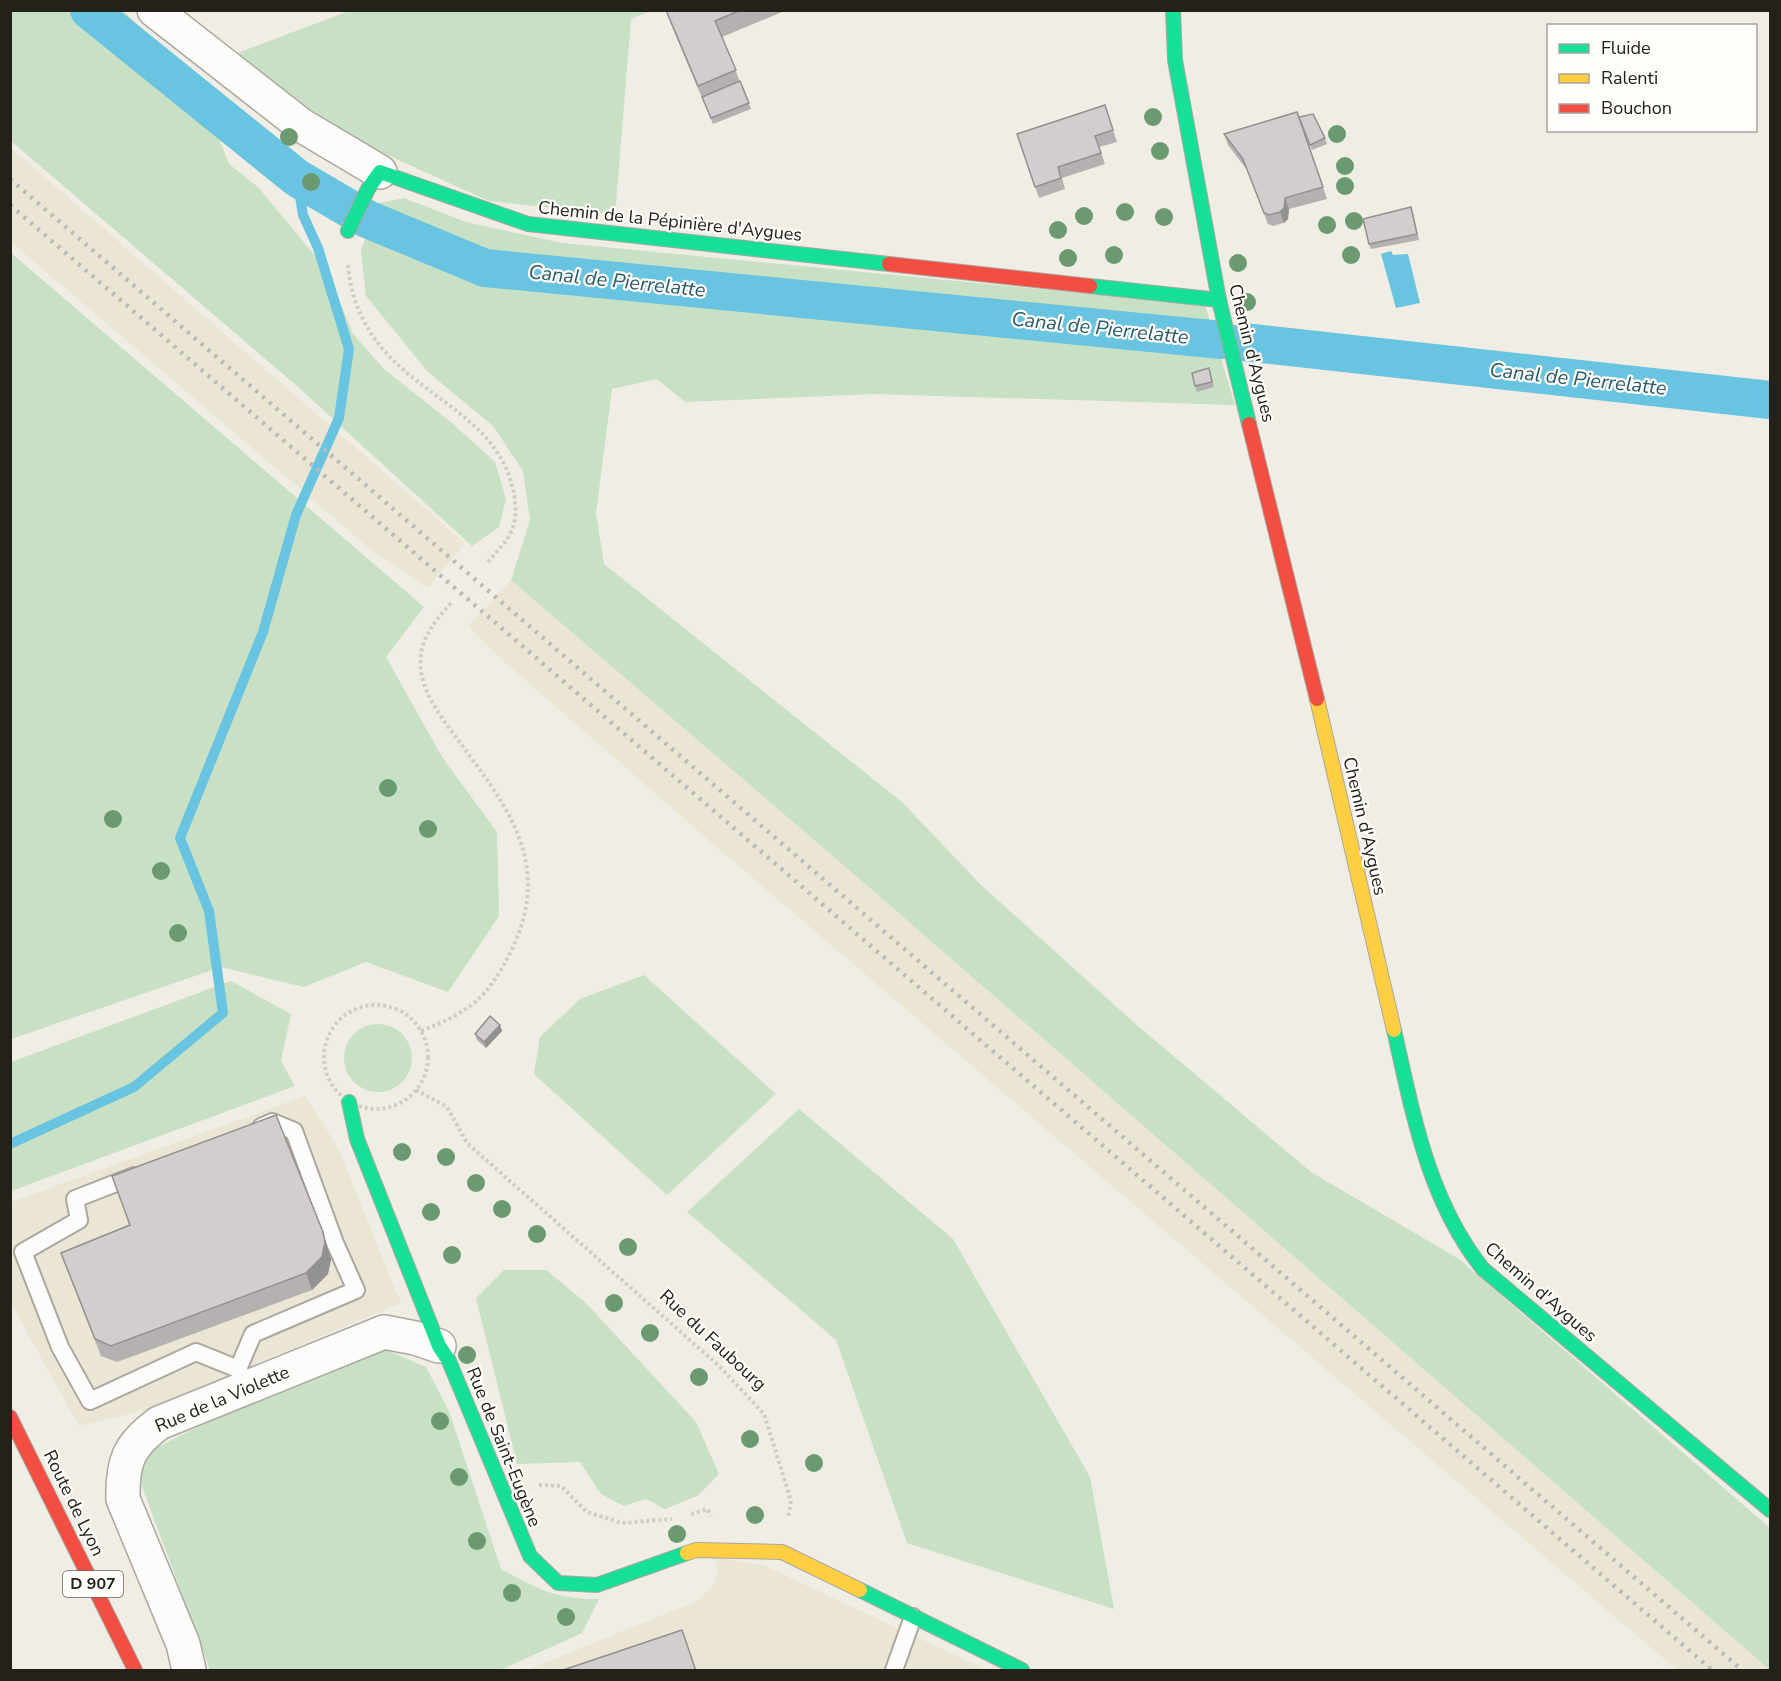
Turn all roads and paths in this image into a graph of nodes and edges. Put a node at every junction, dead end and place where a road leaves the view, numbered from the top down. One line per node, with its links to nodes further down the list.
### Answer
1 (154, 10): 3 (street)
2 (1173, 10): 5 (street, Chemin d'Aygues)
3 (374, 180): 4 (street); 5 (street, Chemin de la Pépinière d'Aygues)
4 (348, 231): 6 (path)
5 (1219, 300): 17 (street, Chemin d'Aygues)
6 (487, 563)
7 (451, 603): 8 (path)
8 (421, 1031): 9 (path); 10 (path)
9 (416, 1090): 10 (path); 21 (path, Rue du Faubourg)
10 (348, 1102): 13 (street, Rue de Saint-Eugène)
11 (250, 1131): 14 (lane)
12 (152, 1169): 14 (lane)
13 (439, 1346): 14 (street, Rue de la Violette); 16 (street, Rue de Saint-Eugène)
14 (243, 1378): 24 (street, Rue de la Violette)
15 (10, 1417): 23 (street, Route de Lyon / D 907)
16 (499, 1484): 19 (path); 20 (street, Rue de Saint-Eugène)
17 (1770, 1510)
18 (686, 1515): 20 (path)
19 (675, 1519)
20 (729, 1549): 21 (street, Rue de Saint-Eugène)
21 (782, 1552): 22 (street)
22 (913, 1617): 25 (lane); 26 (street)
23 (135, 1671)
24 (189, 1671)
25 (894, 1671)
26 (1022, 1671)

